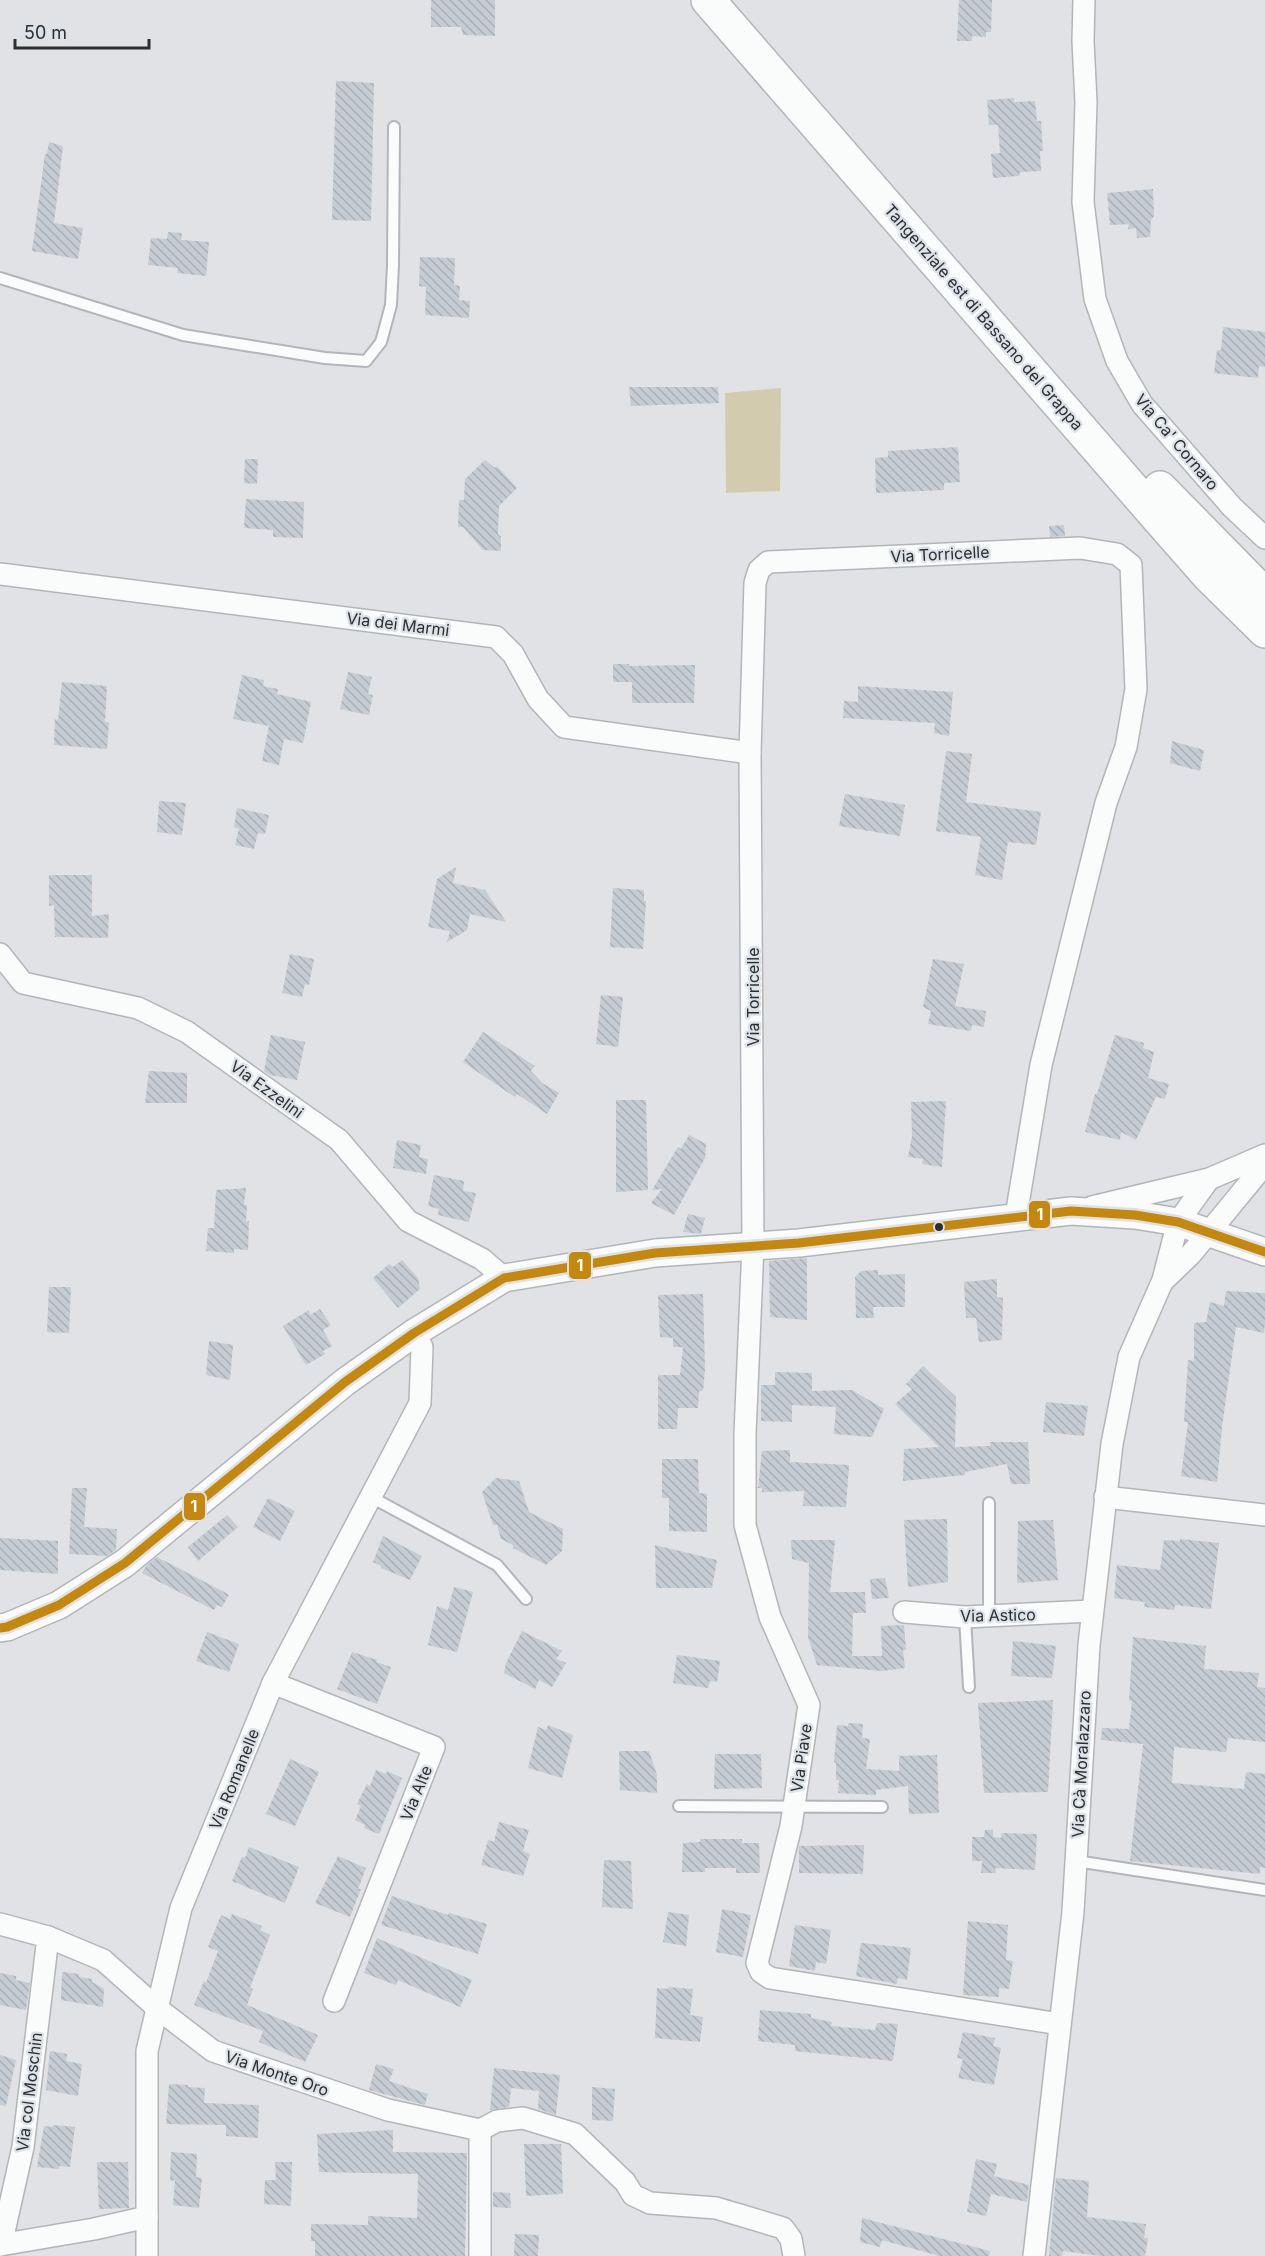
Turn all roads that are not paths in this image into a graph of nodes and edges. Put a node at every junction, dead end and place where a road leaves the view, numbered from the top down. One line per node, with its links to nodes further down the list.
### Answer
1 (708, 0): 9 (highway, Tangenziale est di Bassano del Grappa)
2 (735, 0): 8 (highway, Tangenziale est di Bassano del Grappa)
3 (1084, 0): 6 (street, Via Ca' Cornaro)
4 (394, 127): 5 (lane)
5 (0, 278)
6 (1265, 538)
7 (0, 574): 10 (street, Via dei Marmi)
8 (1265, 595)
9 (1265, 631)
10 (750, 753): 16 (street, Via Torricelle); 19 (street, Via Torricelle)
11 (0, 954): 21 (street, Via Ezzelini)
12 (1265, 1155): 14 (street)
13 (1265, 1164): 18 (street)
14 (1209, 1179): 15 (street); 17 (street)
15 (1071, 1211): 16 (street); 17 (street)
16 (1016, 1216): 19 (street)
17 (1178, 1222): 18 (street); 22 (street, Via Cà Moralazzaro)
18 (1208, 1232): 20 (street); 22 (street, Via Cà Moralazzaro)
19 (753, 1246): 21 (street); 37 (street, Via Piave)
20 (1265, 1252)
21 (504, 1278): 23 (street)
22 (1163, 1280): 25 (street, Via Cà Moralazzaro)
23 (414, 1333): 24 (street, Via Romanelle); 33 (street)
24 (371, 1497): 28 (lane); 34 (street, Via Romanelle)
25 (1106, 1497): 27 (street); 29 (street, Via Cà Moralazzaro)
26 (989, 1503): 31 (lane)
27 (1265, 1515)
28 (526, 1599)
29 (1092, 1611): 31 (street, Via Astico); 39 (street, Via Cà Moralazzaro)
30 (904, 1612): 32 (street, Via Astico)
31 (989, 1616): 32 (street, Via Astico)
32 (965, 1617): 35 (lane)
33 (0, 1628)
34 (273, 1683): 43 (street, Via Alte); 44 (street, Via Romanelle)
35 (969, 1687)
36 (679, 1806): 37 (lane)
37 (794, 1806): 38 (lane); 45 (street, Via Piave)
38 (882, 1807)
39 (1076, 1861): 40 (lane); 45 (street, Via Cà Moralazzaro)
40 (1265, 1890)
41 (0, 1924): 42 (street, Via Monte Oro)
42 (48, 1938): 44 (street, Via Monte Oro); 48 (street, Via col Moschin)
43 (334, 2001)
44 (157, 2008): 46 (street, Via Monte Oro); 47 (street, Via Romanelle)
45 (1060, 2024): 52 (street, Via Cà Moralazzaro)
46 (480, 2130): 50 (street); 51 (street)
47 (147, 2217): 48 (street); 49 (street, Via Romanelle)
48 (1, 2245)
49 (147, 2256)
50 (480, 2256)
51 (794, 2256)
52 (1034, 2256)

